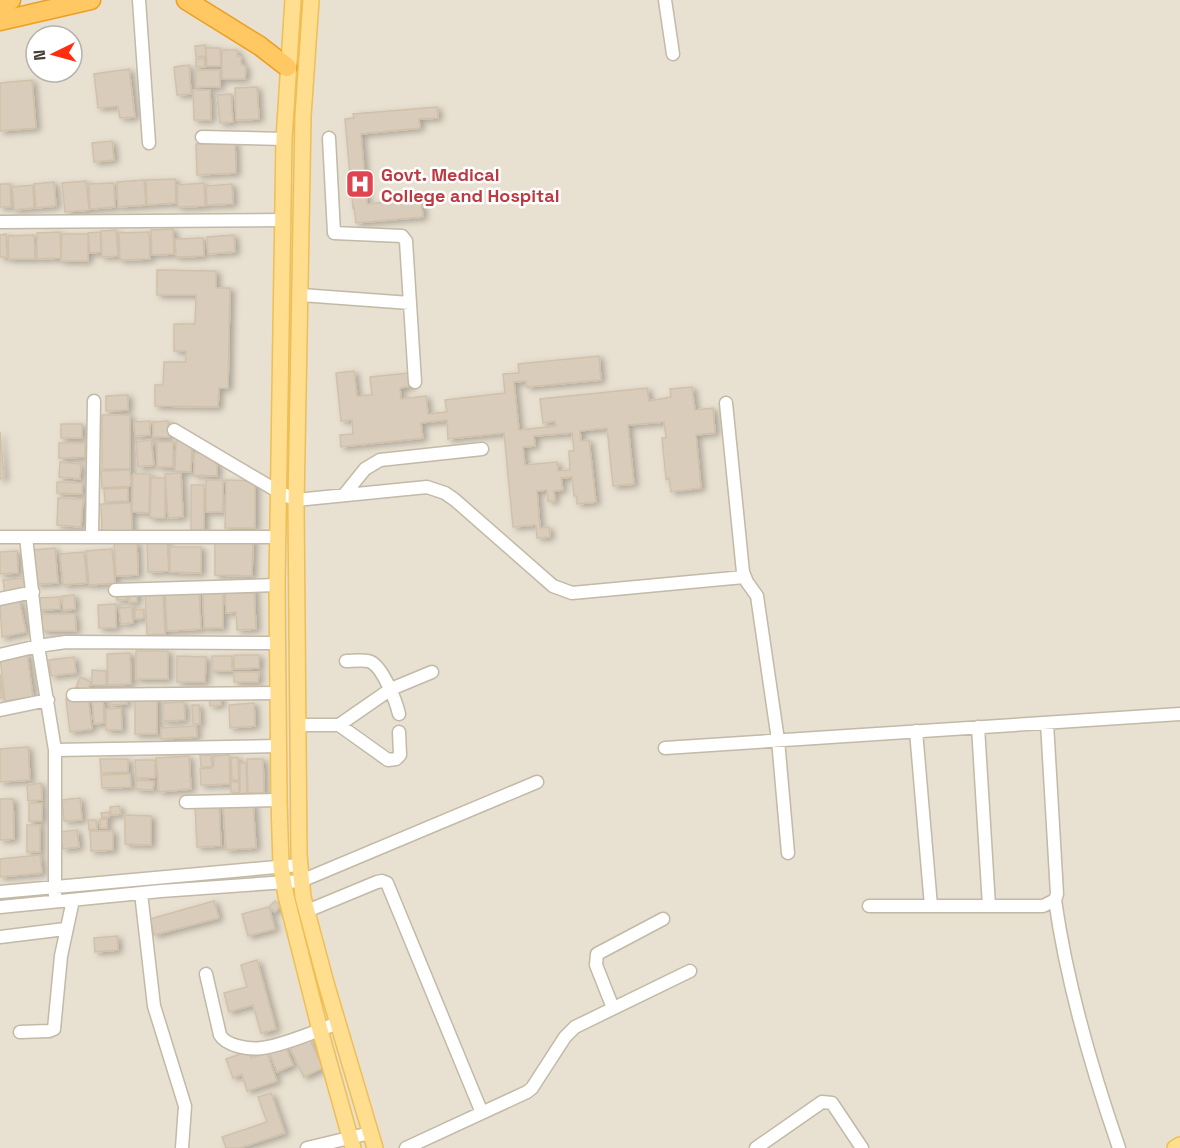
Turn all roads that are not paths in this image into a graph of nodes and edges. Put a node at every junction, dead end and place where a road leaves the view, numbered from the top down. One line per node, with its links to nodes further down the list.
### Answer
1 (11, 0): 8 (highway)
2 (91, 0): 9 (highway)
3 (139, 0): 15 (street)
4 (186, 0): 11 (highway)
5 (293, 0): 11 (main road)
6 (310, 0): 18 (main road)
7 (665, 0): 10 (street)
8 (0, 3)
9 (0, 21)
10 (674, 54)
11 (287, 67): 14 (main road)
12 (202, 137): 14 (street)
13 (329, 138): 19 (street)
14 (284, 139): 16 (main road)
15 (149, 143)
16 (284, 220): 17 (street); 25 (main road)
17 (0, 222)
18 (301, 295): 19 (street); 27 (main road)
19 (410, 303): 20 (street)
20 (415, 382)
21 (94, 401): 30 (street)
22 (726, 403): 32 (street)
23 (174, 430): 25 (street)
24 (482, 449): 26 (street)
25 (279, 492): 27 (street); 31 (main road)
26 (344, 495): 27 (street); 32 (street)
27 (296, 500): 50 (main road)
28 (0, 537): 29 (street)
29 (26, 537): 30 (street); 35 (street)
30 (92, 537): 31 (street)
31 (278, 537): 33 (main road)
32 (744, 577): 55 (street)
33 (277, 585): 34 (street); 37 (main road)
34 (115, 590)
35 (33, 592): 36 (street); 38 (street)
36 (0, 599)
37 (278, 642): 38 (street); 43 (main road)
38 (38, 646): 39 (street); 45 (street)
39 (0, 655)
40 (346, 661): 42 (street)
41 (432, 672): 42 (street)
42 (391, 689): 47 (street); 51 (street)
43 (279, 693): 44 (street); 56 (main road)
44 (73, 695)
45 (48, 700): 46 (street); 58 (street)
46 (0, 710)
47 (399, 714)
48 (1180, 714): 49 (street)
49 (1047, 723): 52 (street); 71 (street)
50 (298, 724): 51 (street); 63 (main road)
51 (339, 725): 53 (street)
52 (978, 727): 54 (street); 75 (street)
53 (399, 732)
54 (916, 732): 55 (street); 74 (street)
55 (778, 741): 57 (street); 62 (street)
56 (279, 746): 58 (street); 60 (main road)
57 (665, 748)
58 (55, 750): 67 (street)
59 (537, 782): 65 (street)
60 (279, 800): 61 (street); 64 (main road)
61 (186, 802)
62 (788, 853)
63 (299, 865): 64 (street); 65 (main road)
64 (281, 867): 66 (main road); 67 (street)
65 (301, 881): 66 (street); 77 (main road)
66 (284, 884): 69 (street); 85 (main road)
67 (55, 886): 68 (street); 72 (street)
68 (0, 892)
69 (141, 893): 70 (street); 91 (street)
70 (73, 900): 72 (street); 79 (street)
71 (1055, 900): 75 (street); 97 (street)
72 (55, 901): 76 (street)
73 (869, 906): 74 (street)
74 (931, 906): 75 (street)
75 (989, 906)
76 (0, 907)
77 (307, 911): 84 (main road); 87 (street)
78 (663, 919): 83 (street)
79 (65, 929): 80 (street); 86 (street)
80 (0, 937)
81 (690, 971): 83 (street)
82 (206, 974): 85 (street)
83 (613, 1008): 87 (street)
84 (338, 1023): 85 (street); 88 (main road)
85 (320, 1030): 89 (main road)
86 (20, 1032)
87 (482, 1113): 94 (street)
88 (370, 1132): 89 (street); 93 (main road)
89 (351, 1143): 92 (street)
90 (1180, 1145): 98 (main road)
91 (182, 1148)
92 (308, 1148)
93 (375, 1148)
94 (406, 1148)
95 (756, 1148): 96 (street)
96 (862, 1148)
97 (1119, 1148)
98 (1175, 1148)

